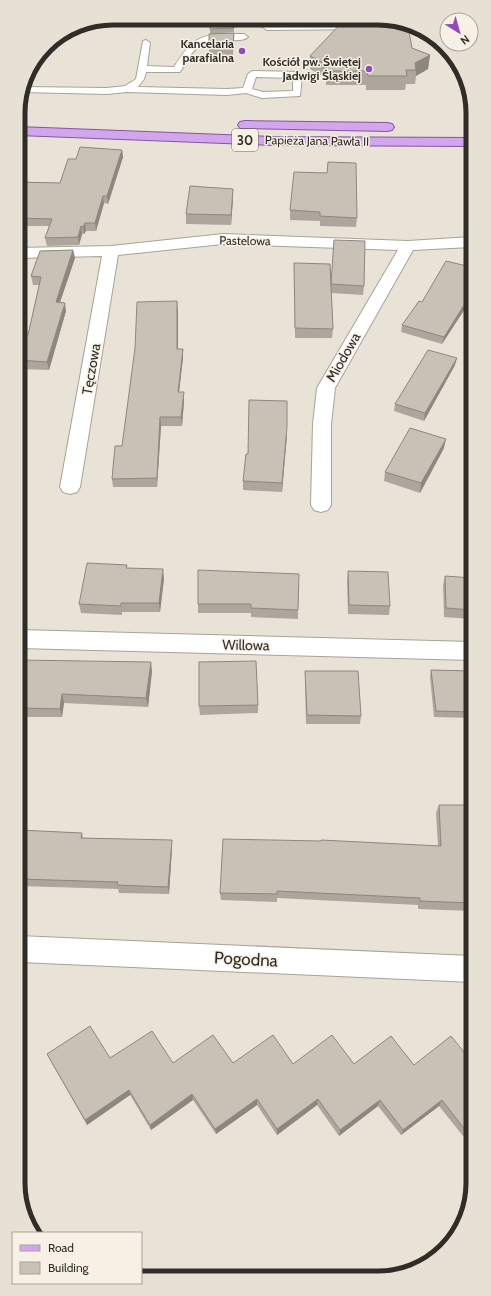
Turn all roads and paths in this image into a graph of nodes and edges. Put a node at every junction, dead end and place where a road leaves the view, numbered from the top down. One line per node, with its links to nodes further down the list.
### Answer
1 (267, 25): 2 (street)
2 (383, 25)
3 (244, 37): 6 (lane)
4 (146, 43): 5 (lane)
5 (142, 68): 6 (lane); 7 (lane)
6 (171, 80): 7 (lane); 9 (lane)
7 (127, 89): 8 (lane)
8 (29, 90)
9 (247, 90): 9 (lane)
10 (235, 124): 11 (main road, Papieża Jana Pawła II / 30)
11 (401, 128)
12 (25, 131): 13 (main road, Papieża Jana Pawła II / 30)
13 (466, 142)
14 (466, 242): 15 (street, Pastelowa)
15 (408, 246): 16 (street, Pastelowa); 19 (street, Miodowa)
16 (111, 251): 17 (street, Pastelowa); 18 (street, Tęczowa)
17 (25, 253)
18 (70, 487)
19 (321, 505)
20 (25, 640): 21 (street, Willowa)
21 (466, 651)
22 (25, 949): 23 (street, Pogodna)
23 (466, 969)

